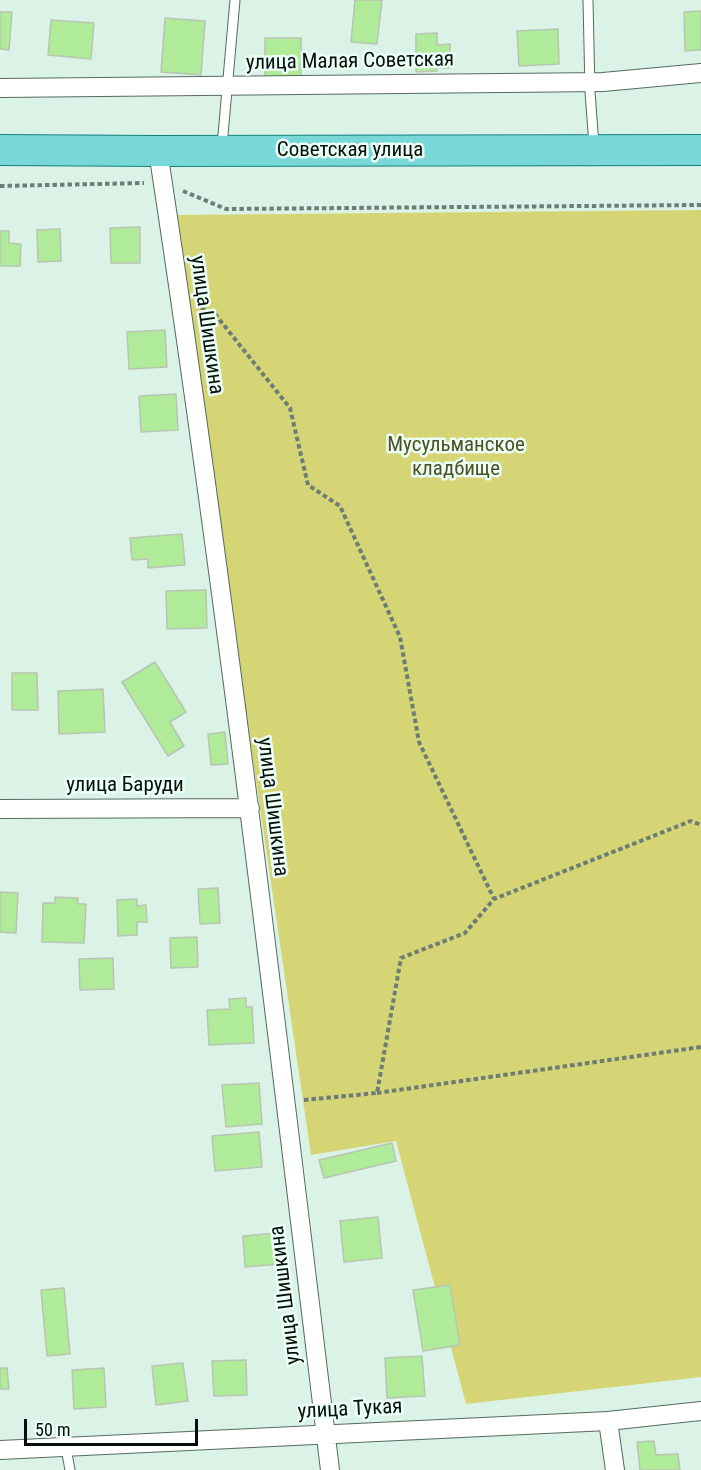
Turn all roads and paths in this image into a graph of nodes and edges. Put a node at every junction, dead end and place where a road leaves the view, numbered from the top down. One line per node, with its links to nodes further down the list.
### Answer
1 (235, 0): 5 (lane)
2 (588, 0): 4 (lane)
3 (701, 73): 4 (street, улица Малая Советская)
4 (590, 82): 5 (street, улица Малая Советская); 11 (lane)
5 (228, 86): 6 (street, улица Малая Советская); 10 (lane)
6 (0, 88)
7 (0, 150): 9 (main road, Советская улица)
8 (701, 150): 11 (main road, Советская улица)
9 (158, 151): 10 (main road, Советская улица); 12 (street, улица Шишкина)
10 (222, 151): 11 (main road, Советская улица)
11 (595, 151)
12 (163, 183): 13 (path); 14 (path); 15 (street, улица Шишкина)
13 (0, 186)
14 (701, 205)
15 (180, 298): 16 (street, улица Шишкина); 19 (path)
16 (250, 808): 17 (street, улица Баруди); 22 (street, улица Шишкина)
17 (0, 809)
18 (701, 825): 19 (path)
19 (494, 899): 21 (path)
20 (701, 1047): 21 (path)
21 (377, 1093): 22 (path)
22 (285, 1102): 25 (street, улица Шишкина)
23 (701, 1412): 24 (street, улица Тукая)
24 (608, 1421): 25 (street, улица Тукая); 30 (street)
25 (325, 1433): 26 (street, улица Тукая); 29 (street, улица Шишкина)
26 (66, 1448): 27 (street, улица Тукая); 28 (lane)
27 (0, 1450)
28 (70, 1470)
29 (330, 1470)
30 (615, 1470)

